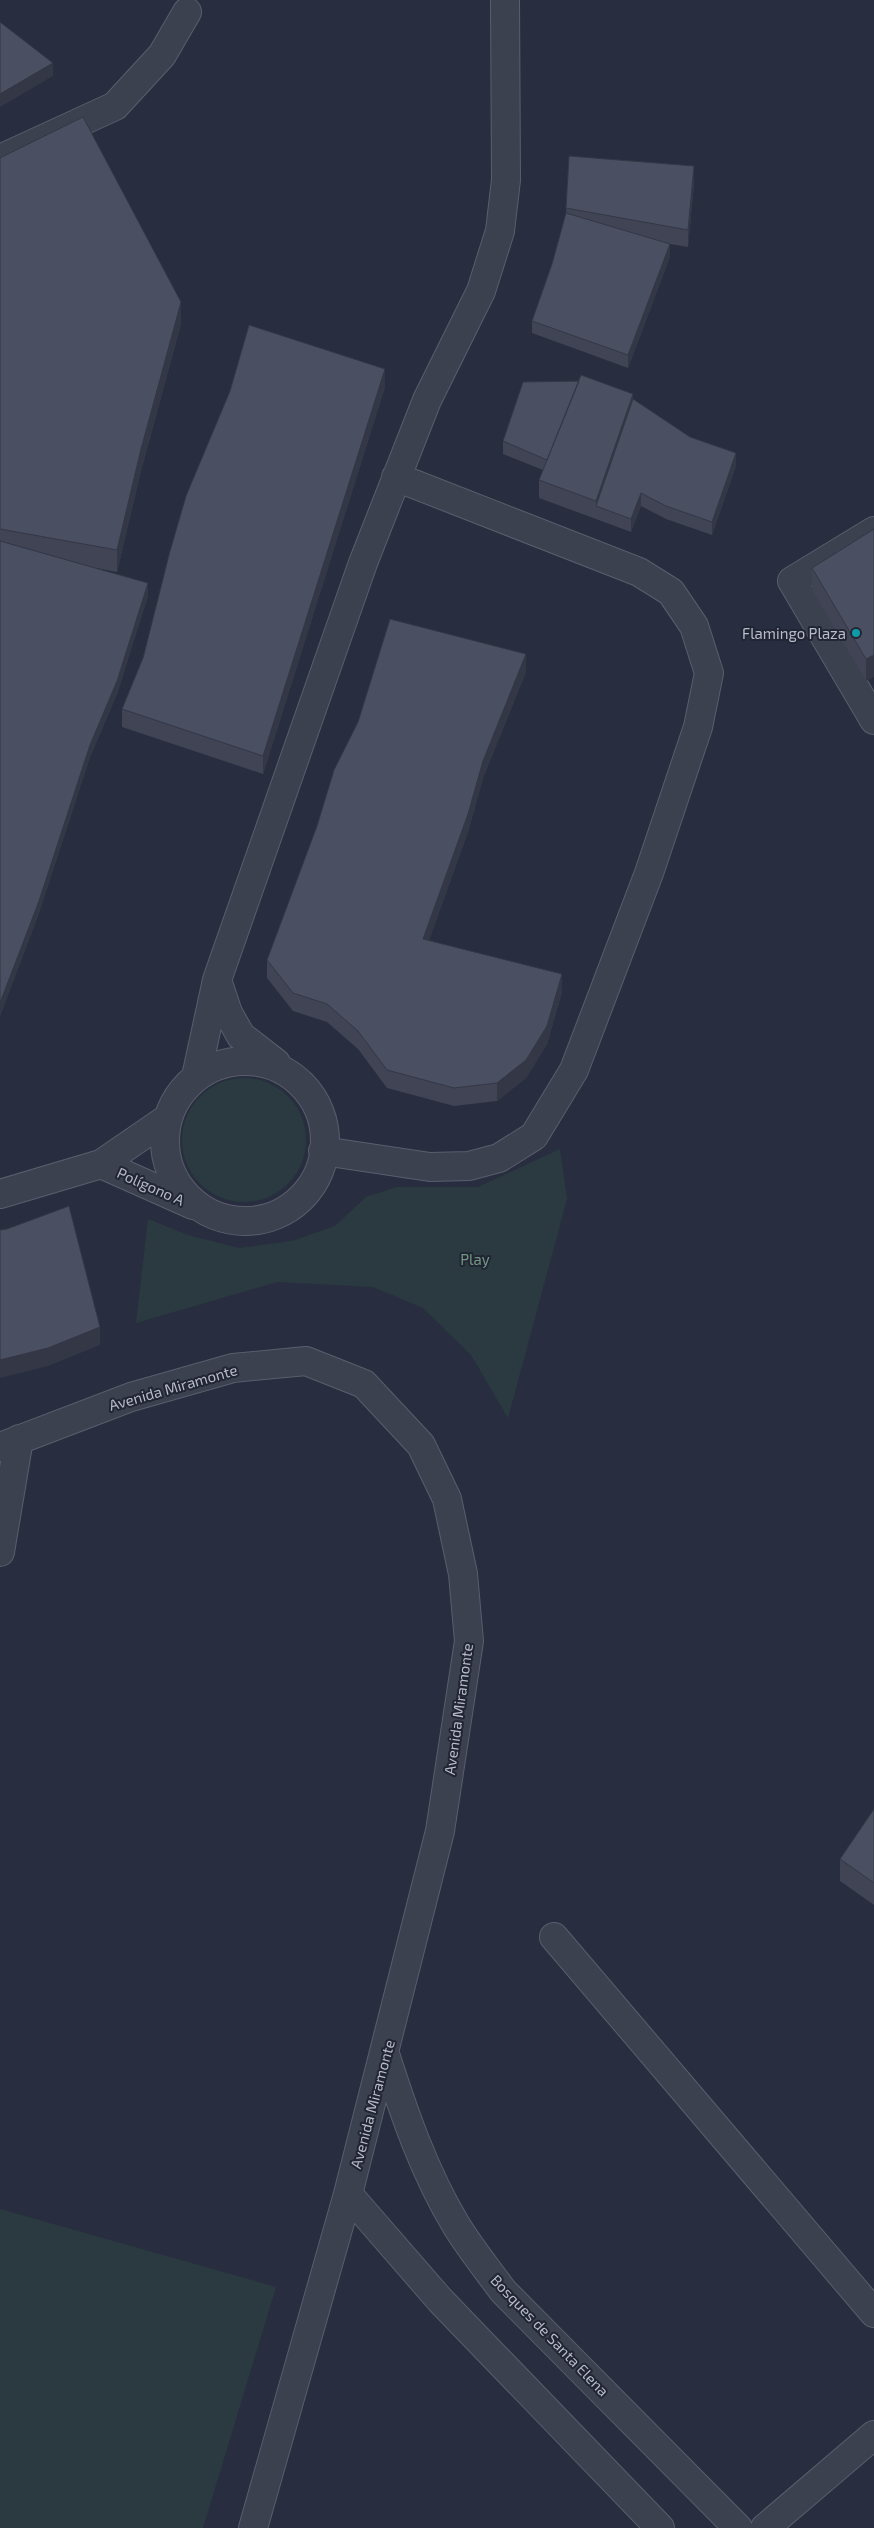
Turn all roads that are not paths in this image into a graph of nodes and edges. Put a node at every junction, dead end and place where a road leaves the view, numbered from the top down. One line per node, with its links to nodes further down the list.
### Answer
1 (505, 0): 4 (street)
2 (187, 12): 3 (street)
3 (0, 159)
4 (396, 477): 7 (street); 11 (street)
5 (874, 530): 6 (street)
6 (874, 720)
7 (217, 980): 8 (street); 9 (street)
8 (289, 1073): 9 (street); 11 (street)
9 (196, 1077): 10 (street)
10 (168, 1118): 12 (street, Polígono A); 14 (street)
11 (323, 1151): 14 (street)
12 (101, 1164): 13 (street, Polígono A); 14 (street, Polígono A)
13 (0, 1194)
14 (201, 1209)
15 (9, 1443): 16 (street); 18 (street, Avenida Miramonte)
16 (0, 1552)
17 (554, 1937): 20 (street)
18 (385, 2054): 19 (street, Avenida Miramonte); 24 (street, Bosques de Santa Elena)
19 (348, 2194): 22 (street, Avenida Miramonte); 23 (street)
20 (874, 2313)
21 (874, 2435): 25 (street)
22 (253, 2528)
23 (660, 2528)
24 (738, 2528)
25 (765, 2528)

